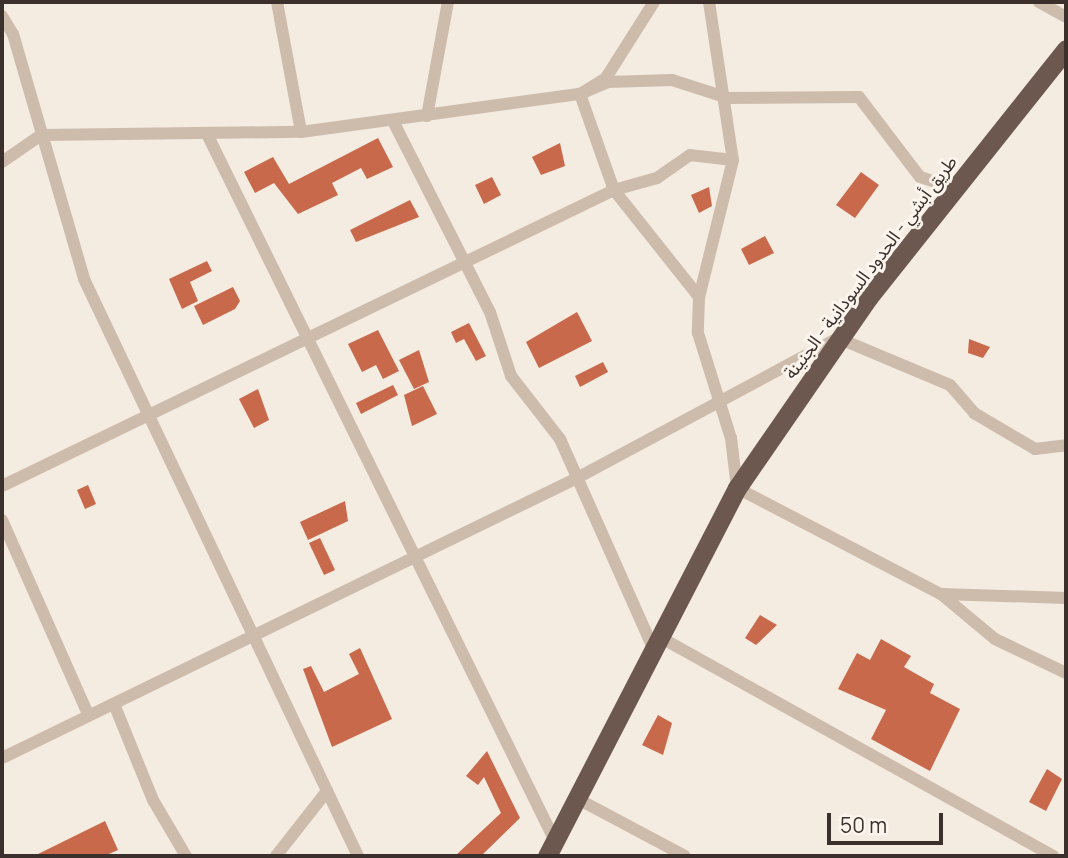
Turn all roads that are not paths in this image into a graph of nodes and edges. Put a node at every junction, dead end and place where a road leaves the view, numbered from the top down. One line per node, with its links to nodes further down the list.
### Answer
1 (277, 2): 13 (street)
2 (448, 2): 11 (street)
3 (654, 2): 9 (street)
4 (709, 2): 10 (street)
5 (1039, 2): 7 (street)
6 (2, 16): 15 (street)
7 (1066, 17)
8 (1066, 49): 18 (highway, طريق أبشي - الحدود السودانية - الجنينة)
9 (580, 94): 10 (street); 11 (street); 19 (street)
10 (728, 98): 16 (street); 18 (street)
11 (427, 116): 12 (street)
12 (393, 121): 13 (street); 20 (street)
13 (301, 132): 14 (street)
14 (207, 134): 15 (street); 23 (street)
15 (41, 135): 17 (street); 25 (street)
16 (733, 160): 19 (street); 21 (street)
17 (2, 162)
18 (956, 189): 22 (highway, طريق أبشي - الحدود السودانية - الجنينة)
19 (614, 190): 20 (street); 21 (street)
20 (462, 261): 23 (street); 27 (street)
21 (699, 297): 24 (street)
22 (838, 338): 24 (street); 26 (street); 29 (highway, طريق أبشي - الحدود السودانية - الجنينة)
23 (309, 340): 25 (street); 31 (street)
24 (716, 405): 27 (street); 29 (street)
25 (150, 414): 28 (street); 34 (street)
26 (1066, 445)
27 (577, 478): 31 (street); 35 (street)
28 (2, 486)
29 (737, 488): 32 (street); 35 (highway, طريق أبشي - الحدود السودانية - الجنينة)
30 (2, 520): 38 (street)
31 (412, 559): 34 (street); 42 (street)
32 (941, 594): 33 (street); 36 (street)
33 (1066, 598)
34 (254, 638): 37 (street); 40 (street)
35 (655, 641): 41 (highway, طريق أبشي - الحدود السودانية - الجنينة); 47 (street)
36 (1066, 673)
37 (114, 704): 38 (street); 43 (street)
38 (89, 716): 39 (street)
39 (2, 758)
40 (327, 791): 44 (street); 45 (street)
41 (576, 798): 42 (highway, طريق أبشي - الحدود السودانية - الجنينة); 46 (street)
42 (551, 849)
43 (186, 856)
44 (276, 856)
45 (358, 856)
46 (685, 856)
47 (1053, 856)

